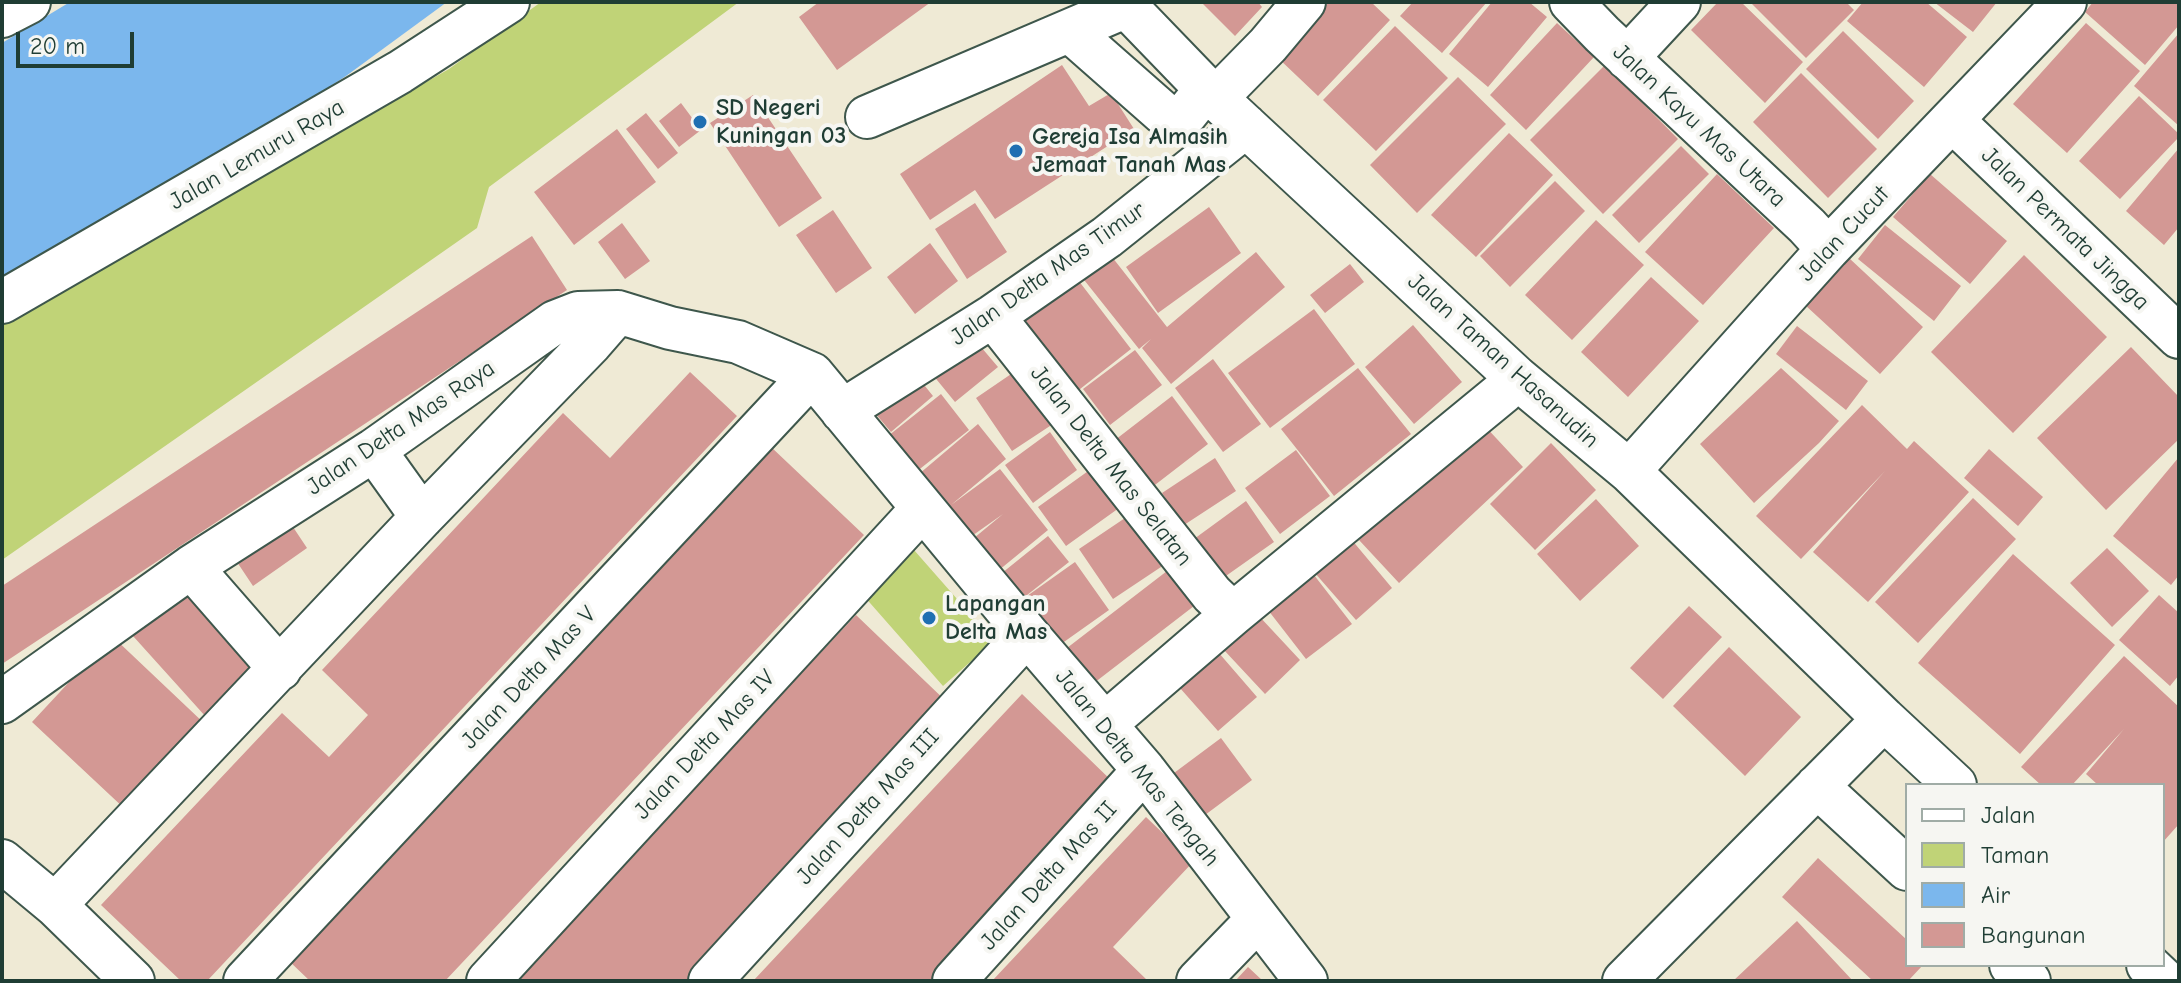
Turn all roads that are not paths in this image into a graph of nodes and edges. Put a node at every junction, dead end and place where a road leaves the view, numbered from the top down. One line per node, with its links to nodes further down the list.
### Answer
1 (29, 2): 8 (street)
2 (508, 2): 15 (street, Jalan Lemuru Raya)
3 (1304, 2): 11 (street)
4 (1679, 2): 10 (street)
5 (2065, 2): 13 (street, Jalan Cucut)
6 (1124, 4): 9 (street); 11 (street, Jalan Taman Hasanudin)
7 (1588, 8): 10 (street, Jalan Kayu Mas Utara)
8 (2, 16)
9 (1071, 32): 11 (street); 12 (street)
10 (1627, 58): 14 (street, Jalan Kayu Mas Utara)
11 (1223, 104): 17 (street, Jalan Delta Mas Timur); 20 (street, Jalan Taman Hasanudin)
12 (867, 117)
13 (1952, 120): 14 (street, Jalan Cucut); 18 (street, Jalan Permata Jingga)
14 (1828, 249): 23 (street, Jalan Cucut)
15 (2, 302)
16 (618, 312): 19 (street, Jalan Delta Mas Raya); 22 (street, Jalan Delta Mas Raya); 25 (street)
17 (993, 316): 21 (street, Jalan Delta Mas Timur); 27 (street, Jalan Delta Mas Selatan)
18 (2179, 337)
19 (812, 374): 21 (street, Jalan Delta Mas Tengah); 43 (street, Jalan Delta Mas V)
20 (1517, 378): 23 (street, Jalan Taman Hasanudin); 27 (street)
21 (842, 411): 24 (street, Jalan Delta Mas Tengah)
22 (374, 450): 25 (street); 26 (street, Jalan Delta Mas Raya)
23 (1629, 471): 31 (street, Jalan Taman Hasanudin)
24 (922, 509): 28 (street, Jalan Delta Mas Tengah); 44 (street, Jalan Delta Mas IV)
25 (422, 517): 29 (street)
26 (191, 567): 29 (street); 30 (street, Jalan Delta Mas Raya)
27 (1233, 614): 32 (street)
28 (1027, 634): 32 (street, Jalan Delta Mas Tengah); 45 (street, Jalan Delta Mas III)
29 (280, 669): 38 (street)
30 (2, 702)
31 (1884, 719): 34 (street, Jalan Taman Hasanudin); 35 (street)
32 (1105, 724): 33 (street, Jalan Delta Mas Tengah)
33 (1144, 770): 39 (street, Jalan Delta Mas Tengah); 46 (street, Jalan Delta Mas II)
34 (1953, 783)
35 (1817, 786): 37 (street); 49 (street)
36 (2, 861): 38 (street)
37 (1905, 867)
38 (55, 905): 42 (street)
39 (1258, 919): 47 (street); 48 (street, Jalan Delta Mas Tengah)
40 (2013, 967): 50 (street)
41 (2150, 967): 51 (street)
42 (133, 981)
43 (245, 981)
44 (488, 981)
45 (710, 981)
46 (954, 981)
47 (1198, 981)
48 (1306, 981)
49 (1624, 981)
50 (2029, 981)
51 (2165, 981)

